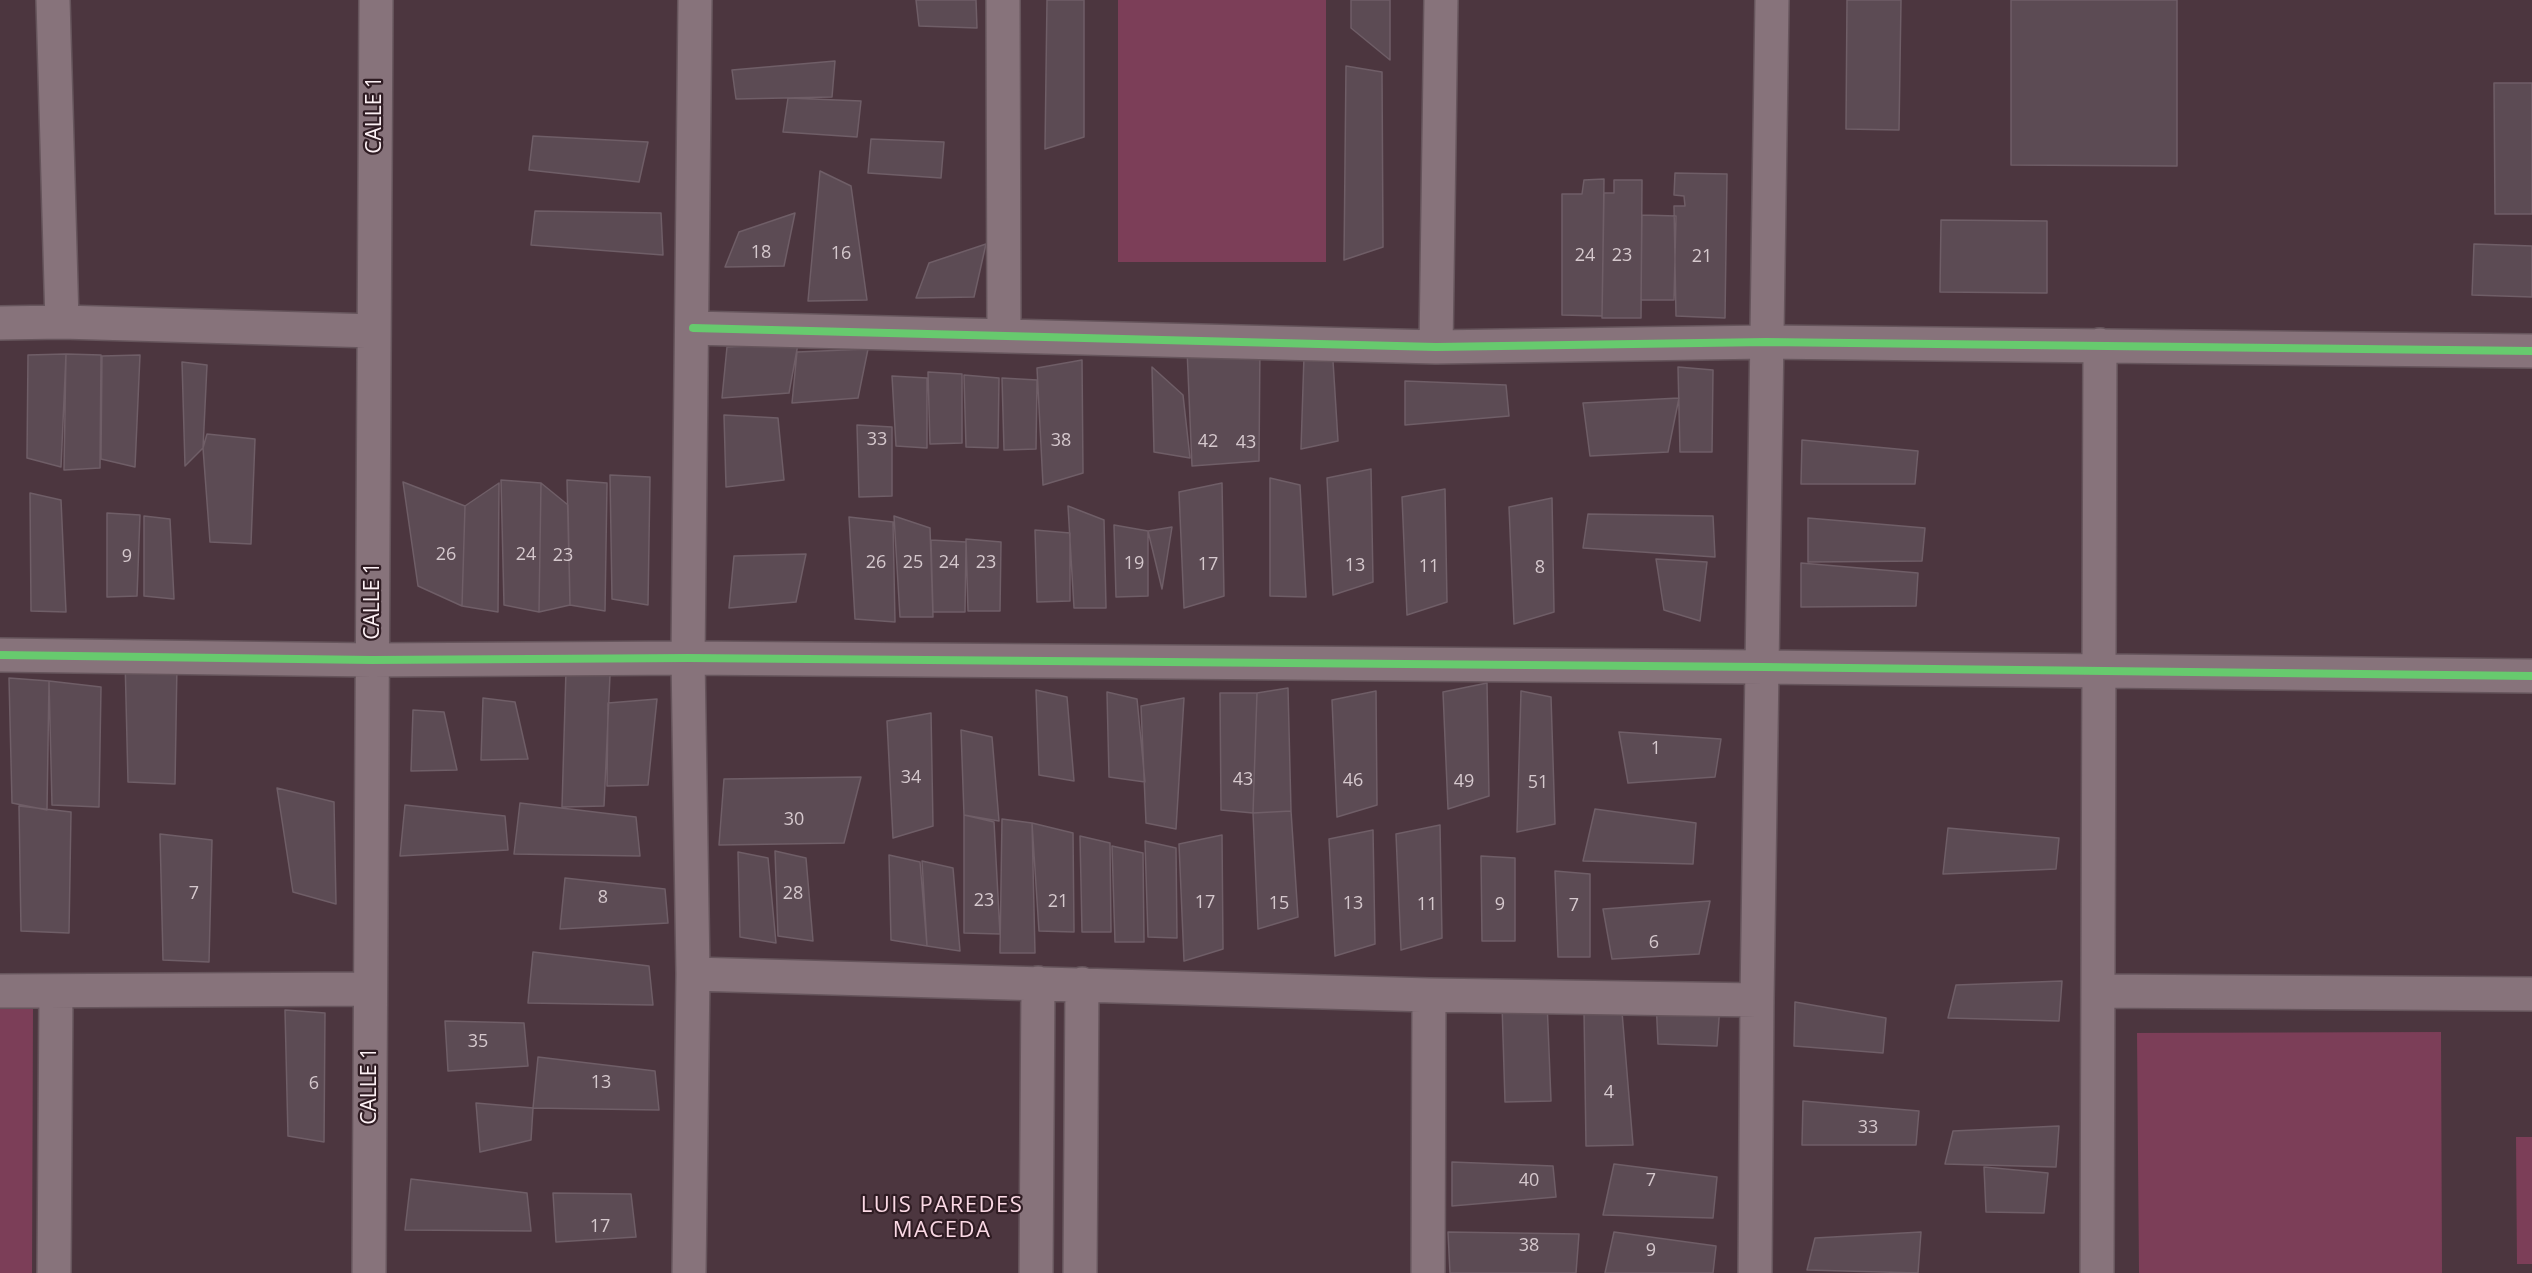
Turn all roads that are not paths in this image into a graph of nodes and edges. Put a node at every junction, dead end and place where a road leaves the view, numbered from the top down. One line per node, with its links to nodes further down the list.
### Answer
1 (53, 0): 7 (street)
2 (376, 0): 10 (street, CALLE 1)
3 (695, 0): 9 (street)
4 (1003, 0): 11 (street)
5 (1441, 0): 14 (street)
6 (1772, 0): 12 (street)
7 (62, 322): 8 (street); 10 (street)
8 (0, 323)
9 (693, 328): 11 (street); 17 (street)
10 (374, 331): 18 (street, CALLE 1)
11 (1004, 336): 14 (street)
12 (1766, 342): 13 (street); 14 (street); 19 (street)
13 (2100, 345): 15 (street); 20 (street)
14 (1436, 347)
15 (2532, 351)
16 (0, 655): 18 (street)
17 (688, 658): 18 (street); 19 (street); 22 (street)
18 (372, 660): 25 (street, CALLE 1)
19 (1764, 667): 20 (street); 31 (street)
20 (2100, 670): 21 (street); 28 (street)
21 (2532, 676)
22 (693, 974): 23 (street); 34 (street)
23 (1038, 982): 24 (street); 35 (street)
24 (1082, 984): 30 (street); 36 (street)
25 (370, 989): 27 (street); 33 (street, CALLE 1)
26 (0, 991): 27 (street)
27 (56, 991): 32 (street)
28 (2099, 991): 29 (street); 39 (street)
29 (2532, 994)
30 (1429, 995): 31 (street); 37 (street)
31 (1757, 1000): 38 (street)
32 (54, 1273)
33 (369, 1273)
34 (689, 1273)
35 (1036, 1273)
36 (1080, 1273)
37 (1428, 1273)
38 (1755, 1273)
39 (2097, 1273)

